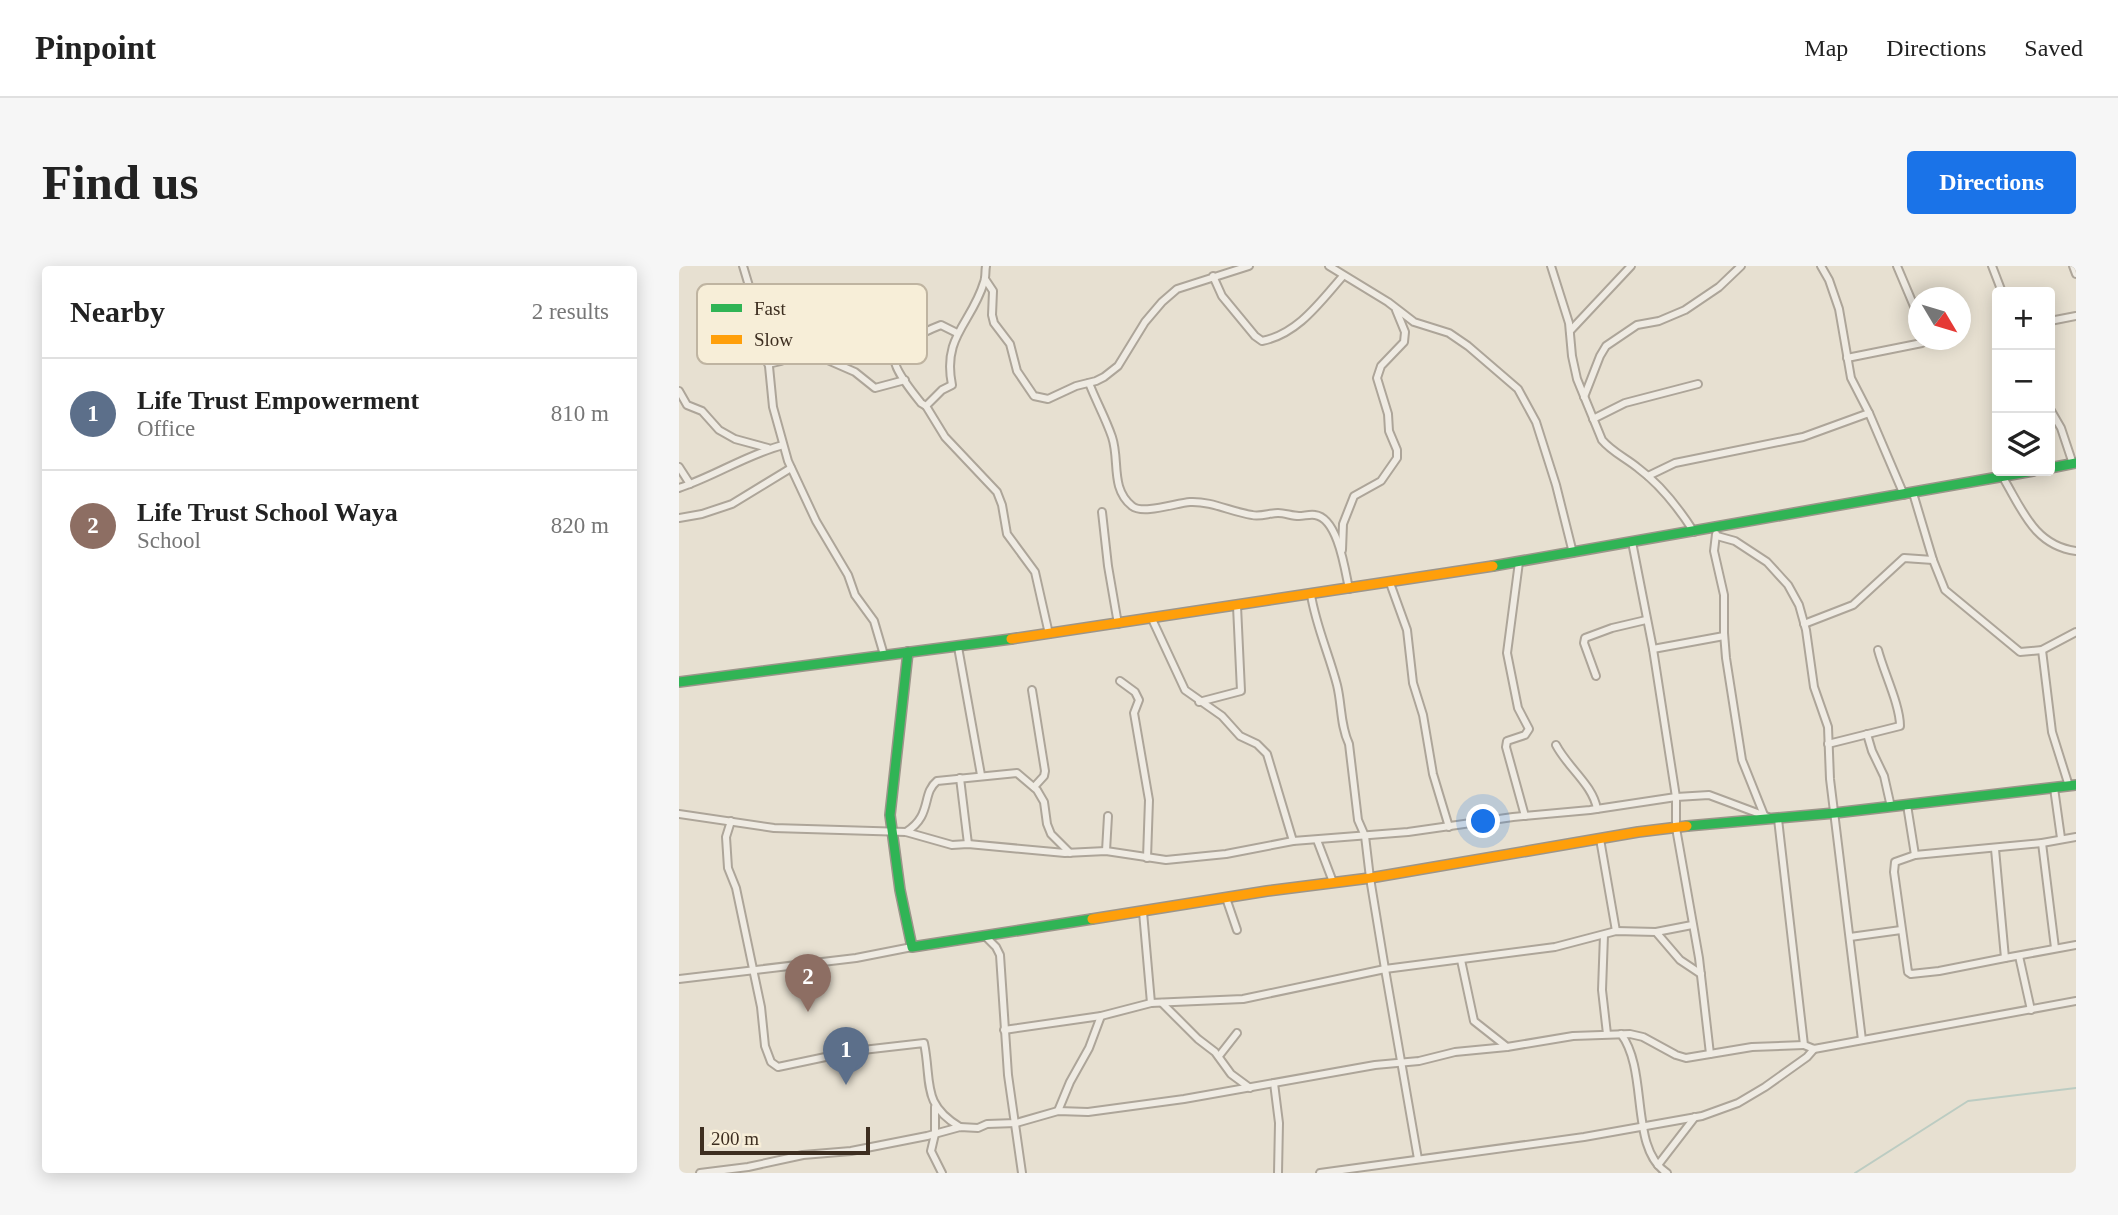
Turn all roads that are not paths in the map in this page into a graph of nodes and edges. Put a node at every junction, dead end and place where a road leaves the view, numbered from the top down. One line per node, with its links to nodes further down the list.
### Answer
1 (743, 266): 16 (street)
2 (986, 266): 15 (street)
3 (1249, 266): 13 (street)
4 (1329, 266): 14 (street)
5 (1551, 266): 23 (street)
6 (1631, 266): 23 (street)
7 (1741, 266): 34 (street)
8 (1821, 266): 26 (street)
9 (1897, 266): 18 (street)
10 (1992, 266): 17 (street)
11 (2073, 266): 12 (street)
12 (2076, 274)
13 (1213, 276): 14 (street); 31 (street)
14 (1343, 276): 19 (street)
15 (985, 279): 24 (street); 31 (street)
16 (748, 284)
17 (2000, 287)
18 (1908, 292)
19 (1396, 308): 57 (street); 59 (street)
20 (2076, 316): 21 (street)
21 (2055, 320)
22 (927, 331): 24 (street)
23 (1570, 331): 34 (street)
24 (957, 333): 36 (street)
25 (1908, 347): 26 (street)
26 (1847, 358): 38 (street)
27 (768, 364): 41 (street)
28 (838, 364): 30 (street)
29 (896, 364): 30 (street)
30 (905, 380): 36 (street)
31 (1089, 383): 57 (street)
32 (1698, 384): 40 (street)
33 (679, 391): 35 (street)
34 (1584, 397): 40 (street)
35 (684, 402): 37 (street); 42 (street)
36 (926, 405): 71 (street)
37 (679, 410)
38 (1869, 412): 47 (street); 51 (street)
39 (2052, 413): 43 (street)
40 (1593, 419): 47 (street)
41 (783, 445): 42 (street); 46 (street)
42 (770, 449): 49 (street)
43 (2075, 463): 45 (street)
44 (679, 467): 49 (street)
45 (2055, 467)
46 (791, 468): 53 (street); 78 (street)
47 (1648, 476): 54 (street)
48 (2004, 476): 51 (street); 58 (street)
49 (690, 484): 50 (street)
50 (679, 488)
51 (1908, 494): 55 (street); 60 (street)
52 (1102, 512): 68 (street)
53 (679, 518)
54 (1694, 532): 55 (street); 56 (street)
55 (1716, 532): 69 (street); 72 (street)
56 (1632, 542): 59 (street); 67 (street)
57 (1342, 551): 63 (street)
58 (2076, 551)
59 (1573, 553): 61 (street)
60 (1933, 559): 69 (street); 76 (street)
61 (1519, 562): 62 (street); 99 (street)
62 (1390, 583): 63 (street); 102 (street)
63 (1349, 589): 64 (street)
64 (1311, 595): 65 (street); 106 (street)
65 (1237, 606): 66 (street); 83 (street)
66 (1152, 619): 68 (street); 83 (street)
67 (1646, 620): 74 (street); 79 (street)
68 (1118, 624): 71 (street)
69 (1804, 624): 86 (street)
70 (2076, 632): 76 (street)
71 (1049, 634): 73 (street)
72 (1724, 636): 74 (street); 100 (street)
73 (958, 647): 77 (street); 87 (street)
74 (1653, 649): 92 (street)
75 (1878, 650): 84 (street)
76 (2042, 650): 89 (street)
77 (908, 652): 78 (street); 105 (street)
78 (884, 655): 81 (street)
79 (1596, 676)
80 (1120, 681): 118 (street)
81 (679, 682)
82 (1033, 690): 90 (street)
83 (1199, 702): 111 (street)
84 (1867, 734): 86 (street); 94 (street)
85 (1556, 744): 95 (street)
86 (1828, 744): 96 (street)
87 (981, 775): 88 (street); 90 (street)
88 (960, 778): 104 (street); 112 (street)
89 (2072, 785): 91 (street)
90 (1034, 787): 116 (street)
91 (2054, 788): 93 (street); 108 (street)
92 (1676, 797): 95 (street); 100 (street); 103 (street)
93 (1907, 805): 94 (street); 117 (street)
94 (1891, 807): 96 (street)
95 (1597, 809): 99 (street)
96 (1835, 813): 100 (street); 130 (street)
97 (679, 814): 101 (street)
98 (1108, 816): 115 (street)
99 (1525, 816): 102 (street)
100 (1770, 817): 103 (street); 151 (street)
101 (731, 821): 105 (street); 138 (street)
102 (1449, 827): 106 (street)
103 (1676, 828): 109 (street); 123 (street)
104 (906, 832): 105 (street); 112 (street)
105 (893, 833): 132 (street)
106 (1366, 836): 110 (street); 119 (street)
107 (2076, 836): 108 (street)
108 (2061, 838): 113 (street)
109 (1600, 839): 119 (street); 126 (street)
110 (1317, 840): 111 (street); 120 (street)
111 (1293, 841): 118 (street)
112 (968, 844): 116 (street)
113 (2042, 844): 114 (street); 133 (street)
114 (1995, 849): 117 (street); 135 (street)
115 (1106, 851): 116 (street); 118 (street)
116 (1070, 853)
117 (1915, 855): 125 (street)
118 (1147, 858)
119 (1370, 878): 120 (street); 137 (street)
120 (1333, 882): 121 (street)
121 (1226, 898): 122 (street); 124 (street)
122 (1143, 912): 129 (street); 142 (street)
123 (1692, 925): 127 (street); 139 (street)
124 (1237, 930)
125 (1901, 930): 130 (street); 135 (street)
126 (1616, 932): 127 (street); 128 (street)
127 (1656, 932): 139 (street)
128 (1604, 934): 136 (street); 148 (street)
129 (985, 936): 132 (street); 146 (street)
130 (1850, 937): 150 (street)
131 (2076, 945): 133 (street)
132 (912, 947): 138 (street)
133 (2055, 948): 134 (street)
134 (2019, 956): 135 (street); 144 (street)
135 (2005, 958)
136 (1461, 960): 137 (street); 152 (street)
137 (1385, 969): 143 (street); 156 (street)
138 (752, 971): 140 (street); 159 (street)
139 (1701, 974): 154 (street)
140 (679, 979)
141 (2076, 1001): 144 (street)
142 (1151, 1003): 143 (street); 145 (street)
143 (1162, 1003): 155 (street)
144 (2031, 1010): 150 (street)
145 (1101, 1016): 146 (street); 160 (street)
146 (1004, 1030): 162 (street)
147 (1237, 1033): 155 (street)
148 (1607, 1034): 149 (street); 152 (street)
149 (1621, 1034): 154 (street); 163 (street)
150 (1862, 1040): 153 (street)
151 (1804, 1045): 153 (street); 154 (street)
152 (1507, 1047): 156 (street)
153 (1814, 1049): 161 (street)
154 (1710, 1054)
155 (1219, 1056): 158 (street)
156 (1400, 1062): 157 (street); 166 (street)
157 (1274, 1083): 158 (street); 171 (street)
158 (1250, 1088): 160 (street)
159 (935, 1105): 164 (street); 165 (street)
160 (1058, 1111): 162 (street)
161 (1695, 1117): 163 (street); 167 (street)
162 (1016, 1123): 164 (street); 170 (street)
163 (1643, 1126): 166 (street); 167 (street)
164 (960, 1127): 165 (street)
165 (935, 1134): 168 (street); 169 (street)
166 (1418, 1159): 172 (street)
167 (1658, 1165): 173 (street)
168 (699, 1173)
169 (942, 1173)
170 (1021, 1173)
171 (1278, 1173)
172 (1320, 1173)
173 (1667, 1173)

